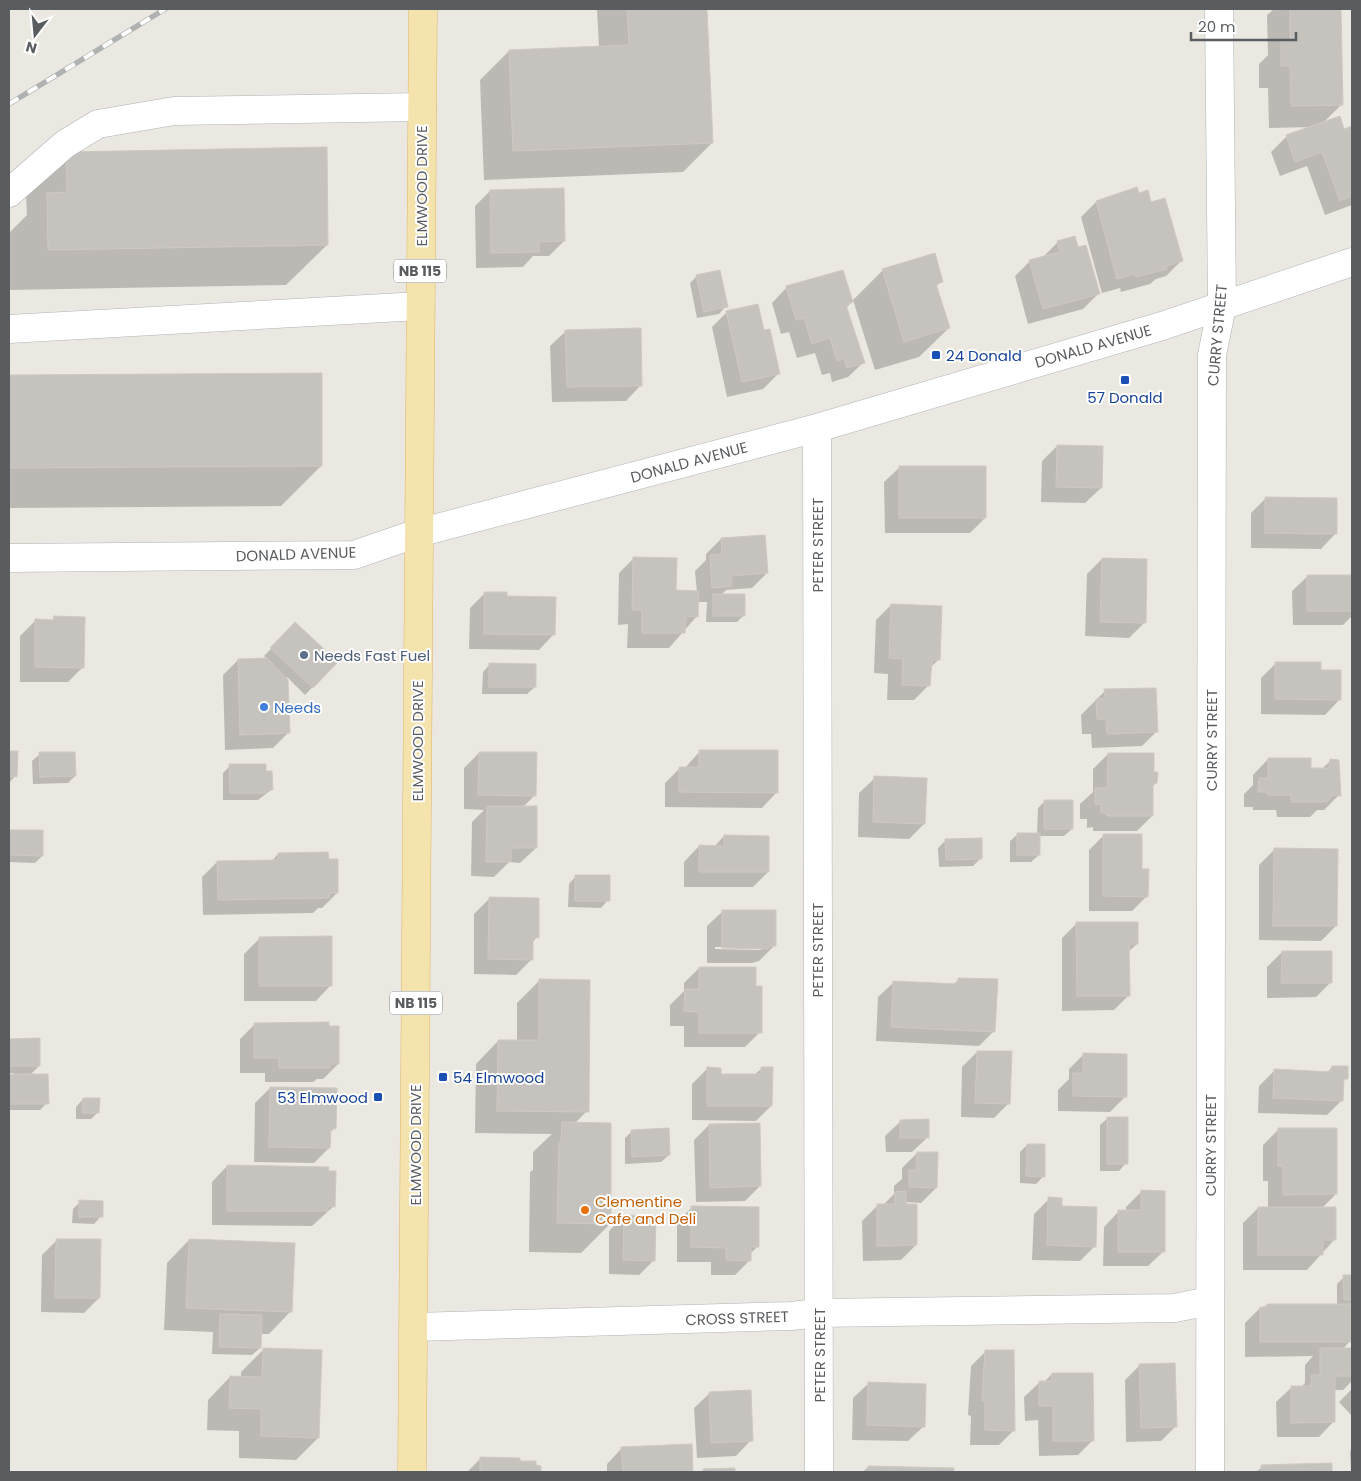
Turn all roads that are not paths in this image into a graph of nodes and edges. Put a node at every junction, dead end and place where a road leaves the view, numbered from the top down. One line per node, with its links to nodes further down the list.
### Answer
1 (422, 9): 3 (main road, ELMWOOD DRIVE / NB 115)
2 (1219, 9): 7 (street, CURRY STREET)
3 (422, 107): 4 (street); 6 (main road, ELMWOOD DRIVE / NB 115)
4 (9, 193)
5 (1352, 262): 7 (street, DONALD AVENUE)
6 (420, 306): 8 (street); 10 (main road, ELMWOOD DRIVE / NB 115)
7 (1222, 306): 9 (street, DONALD AVENUE); 12 (street, CURRY STREET)
8 (9, 329)
9 (816, 428): 10 (street, DONALD AVENUE); 13 (street, PETER STREET)
10 (418, 534): 11 (street, DONALD AVENUE); 14 (main road, ELMWOOD DRIVE / NB 115)
11 (9, 558)
12 (1209, 1301): 13 (street, CROSS STREET); 17 (street, CURRY STREET)
13 (819, 1313): 14 (street, CROSS STREET); 16 (street, PETER STREET)
14 (414, 1327): 15 (main road, ELMWOOD DRIVE / NB 115)
15 (412, 1472)
16 (819, 1472)
17 (1210, 1472)

